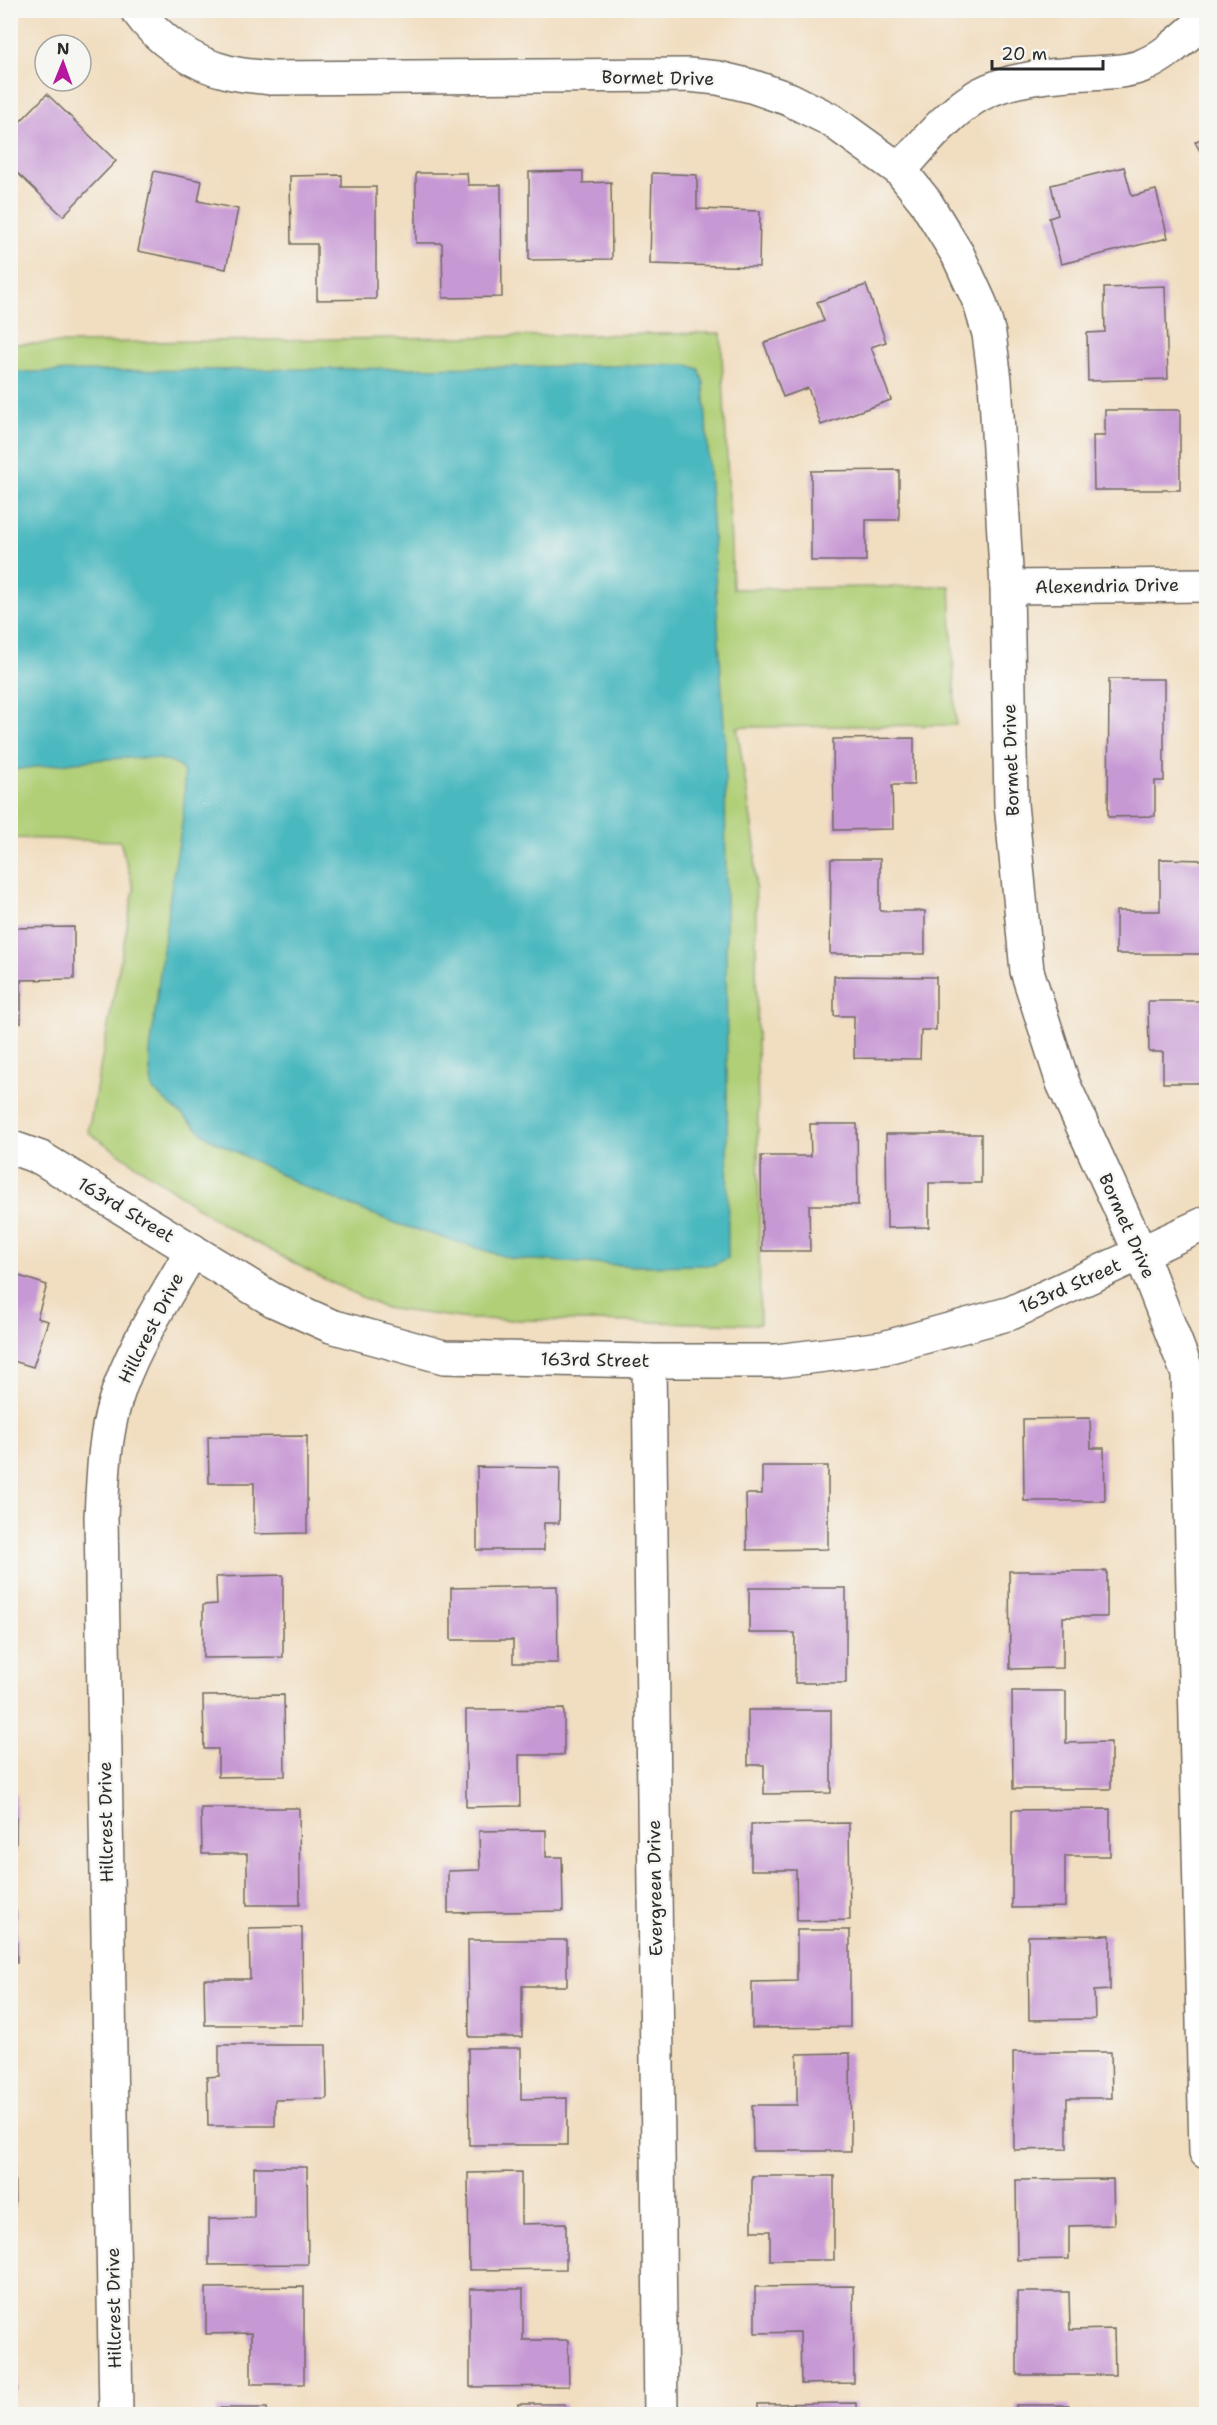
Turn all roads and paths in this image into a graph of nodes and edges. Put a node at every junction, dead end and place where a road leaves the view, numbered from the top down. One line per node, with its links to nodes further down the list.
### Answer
1 (137, 10): 3 (street, Bormet Drive)
2 (1206, 19): 3 (street)
3 (900, 170): 5 (street, Bormet Drive)
4 (1206, 585): 5 (street, Alexendria Drive)
5 (1007, 587): 9 (street, Bormet Drive)
6 (10, 1147): 8 (street, 163rd Street)
7 (1206, 1224): 9 (street, 163rd Street)
8 (192, 1250): 10 (street, 163rd Street); 12 (street, Hillcrest Drive)
9 (1141, 1254): 10 (street, 163rd Street); 11 (street, Bormet Drive)
10 (649, 1361): 13 (street, Evergreen Drive)
11 (1206, 2152)
12 (116, 2415)
13 (661, 2415)

